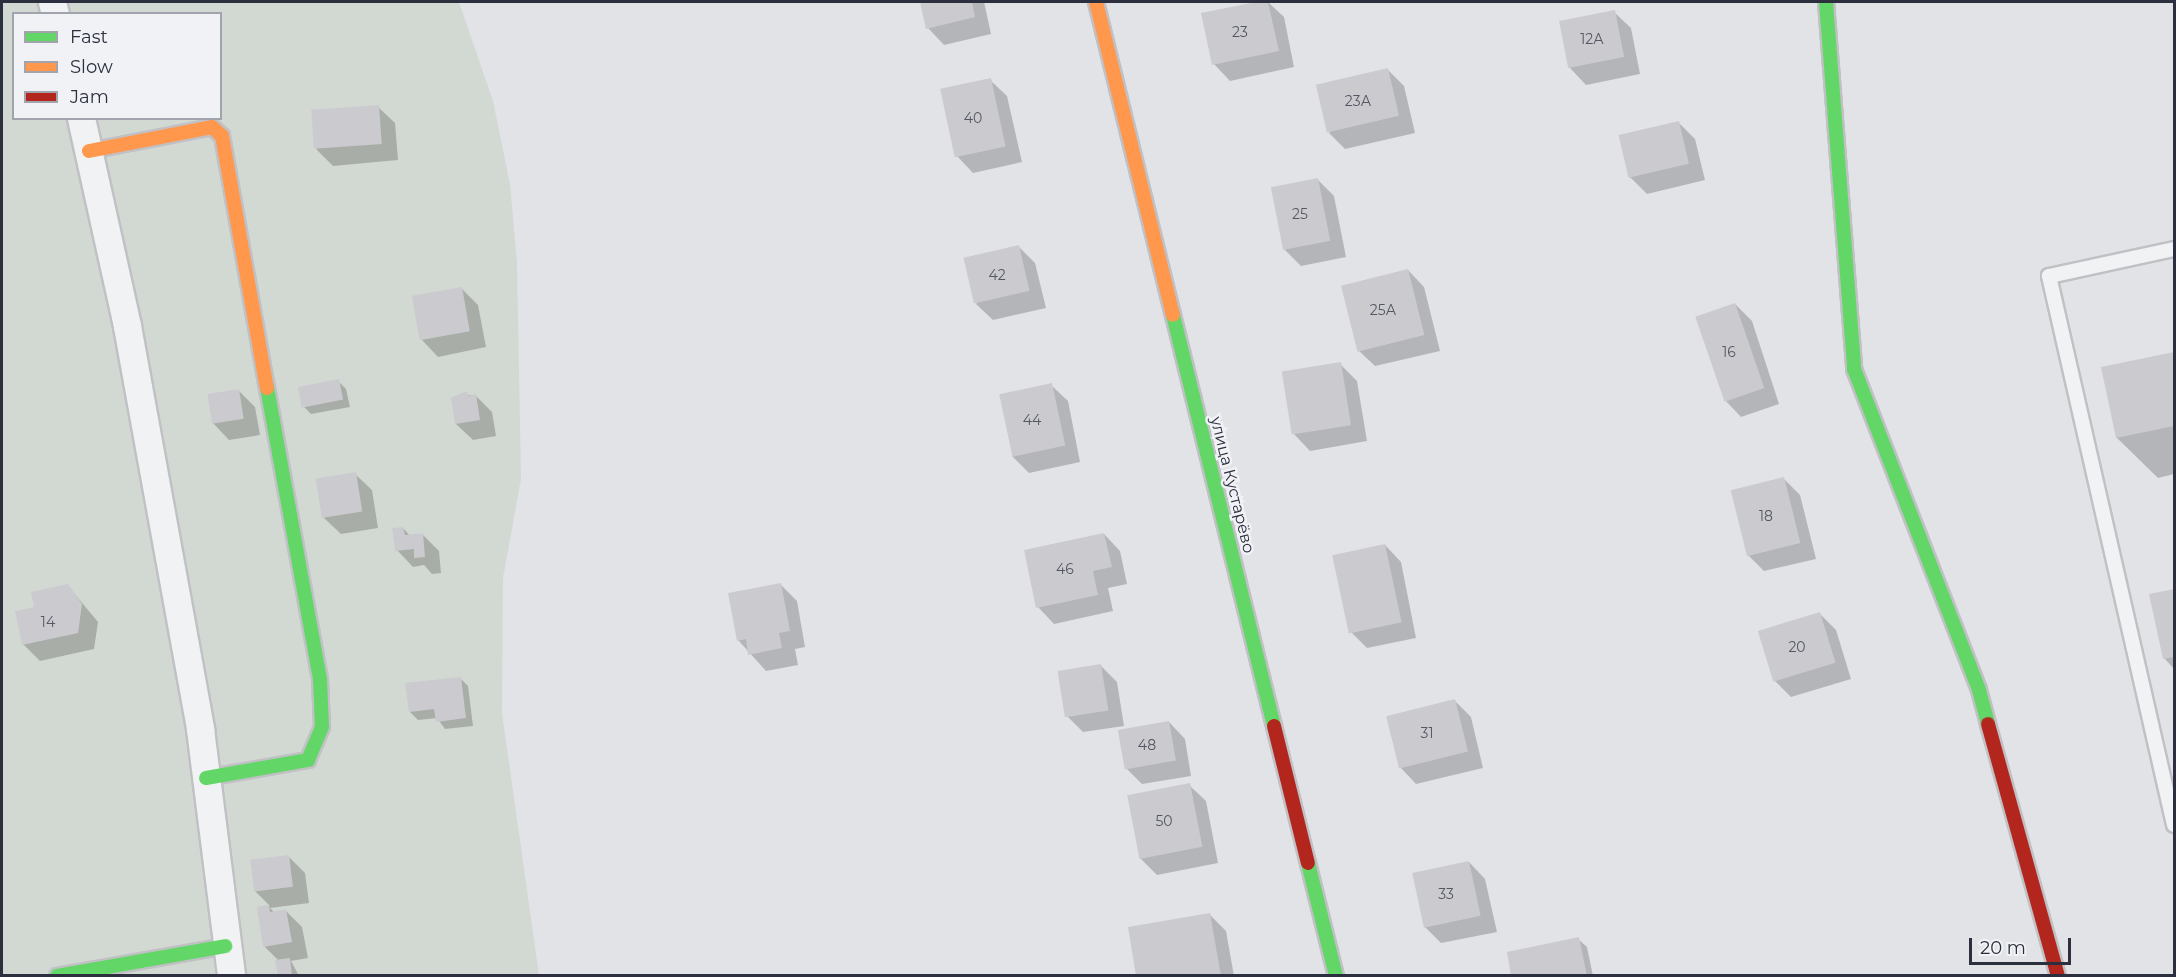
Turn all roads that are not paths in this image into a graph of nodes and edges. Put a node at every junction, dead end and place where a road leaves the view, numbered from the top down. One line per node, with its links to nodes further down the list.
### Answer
1 (1096, 2): 11 (street, улица Кустарёво)
2 (1826, 2): 12 (street)
3 (81, 120): 4 (street)
4 (89, 152): 6 (street); 6 (street)
5 (2175, 249): 7 (lane)
6 (206, 778): 8 (street)
7 (2175, 825)
8 (225, 946): 9 (street); 10 (street)
9 (57, 975)
10 (231, 975)
11 (1336, 975)
12 (2058, 975)

